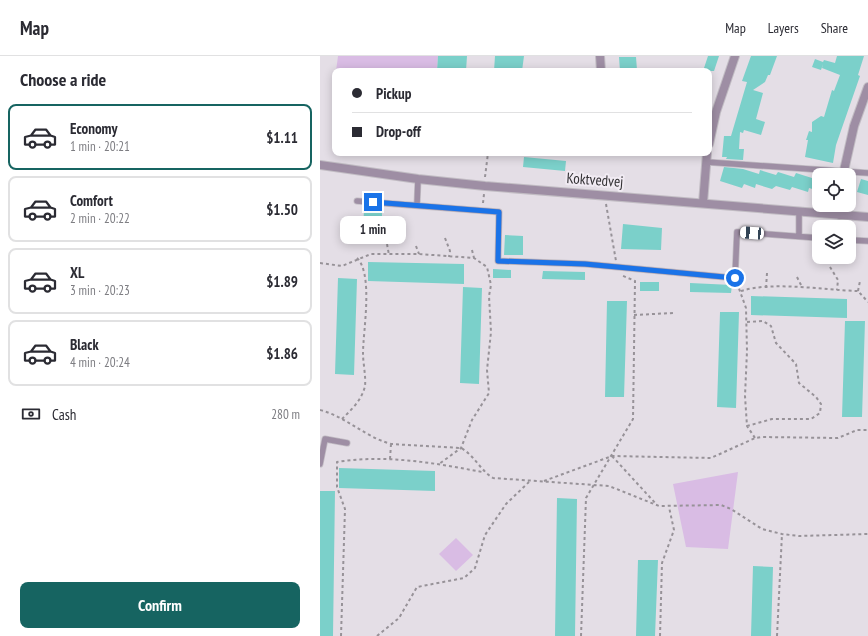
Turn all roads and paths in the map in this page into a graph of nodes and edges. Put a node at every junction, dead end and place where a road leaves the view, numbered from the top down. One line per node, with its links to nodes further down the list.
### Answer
1 (600, 56): 3 (street)
2 (735, 56): 5 (street)
3 (601, 68)
4 (868, 87): 9 (street)
5 (712, 130)
6 (707, 156): 7 (street)
7 (706, 162): 10 (lane); 16 (street)
8 (320, 165): 13 (street, Koktvedvej)
9 (844, 168)
10 (812, 171)
11 (856, 173): 12 (lane)
12 (868, 173)
13 (418, 179): 14 (street, Koktvedvej); 17 (lane)
14 (605, 195): 16 (street, Koktvedvej); 37 (path)
15 (358, 201): 17 (lane)
16 (703, 203): 18 (street, Koktvedvej)
17 (417, 205): 37 (lane)
18 (799, 211): 20 (street, Koktvedvej); 22 (lane)
19 (840, 212): 20 (street)
20 (840, 215): 21 (street, Koktvedvej)
21 (868, 217)
22 (798, 236): 23 (lane); 41 (lane)
23 (812, 237)
24 (445, 238): 33 (path)
25 (856, 240): 26 (lane)
26 (868, 241)
27 (387, 244): 31 (path)
28 (416, 246): 30 (path)
29 (472, 250): 34 (path)
30 (419, 254): 31 (path); 33 (path)
31 (389, 255): 35 (path)
32 (356, 257): 35 (path)
33 (449, 257): 34 (path)
34 (474, 258): 59 (path)
35 (359, 259): 36 (path); 53 (path)
36 (320, 263)
37 (617, 267): 41 (lane); 50 (path)
38 (830, 267): 45 (path)
39 (767, 273): 44 (path)
40 (797, 277): 43 (path)
41 (735, 278): 46 (path)
42 (860, 281): 47 (path)
43 (802, 287): 44 (path); 45 (path)
44 (766, 288): 46 (path)
45 (837, 290): 47 (path)
46 (741, 291): 51 (path)
47 (858, 291): 48 (path)
48 (868, 302)
49 (674, 314): 50 (path)
50 (634, 315): 60 (path)
51 (746, 322): 54 (path); 54 (path)
52 (320, 410): 53 (path)
53 (342, 419): 58 (path)
54 (747, 426): 56 (path)
55 (868, 430): 56 (path)
56 (754, 438): 60 (path)
57 (347, 444): 62 (lane)
58 (391, 444): 59 (path); 61 (path)
59 (461, 448): 63 (path); 64 (path)
60 (612, 456): 66 (path); 67 (path); 68 (path)
61 (390, 459): 63 (path); 72 (path)
62 (320, 464)
63 (439, 464): 64 (path)
64 (483, 472): 65 (path)
65 (530, 481): 66 (path); 73 (path)
66 (543, 481): 67 (path)
67 (594, 484): 68 (path); 74 (path)
68 (659, 506): 69 (path)
69 (669, 507): 70 (path); 75 (path)
70 (782, 534): 71 (path); 76 (path)
71 (868, 534)
72 (341, 636)
73 (377, 636)
74 (581, 636)
75 (660, 636)
76 (777, 636)

